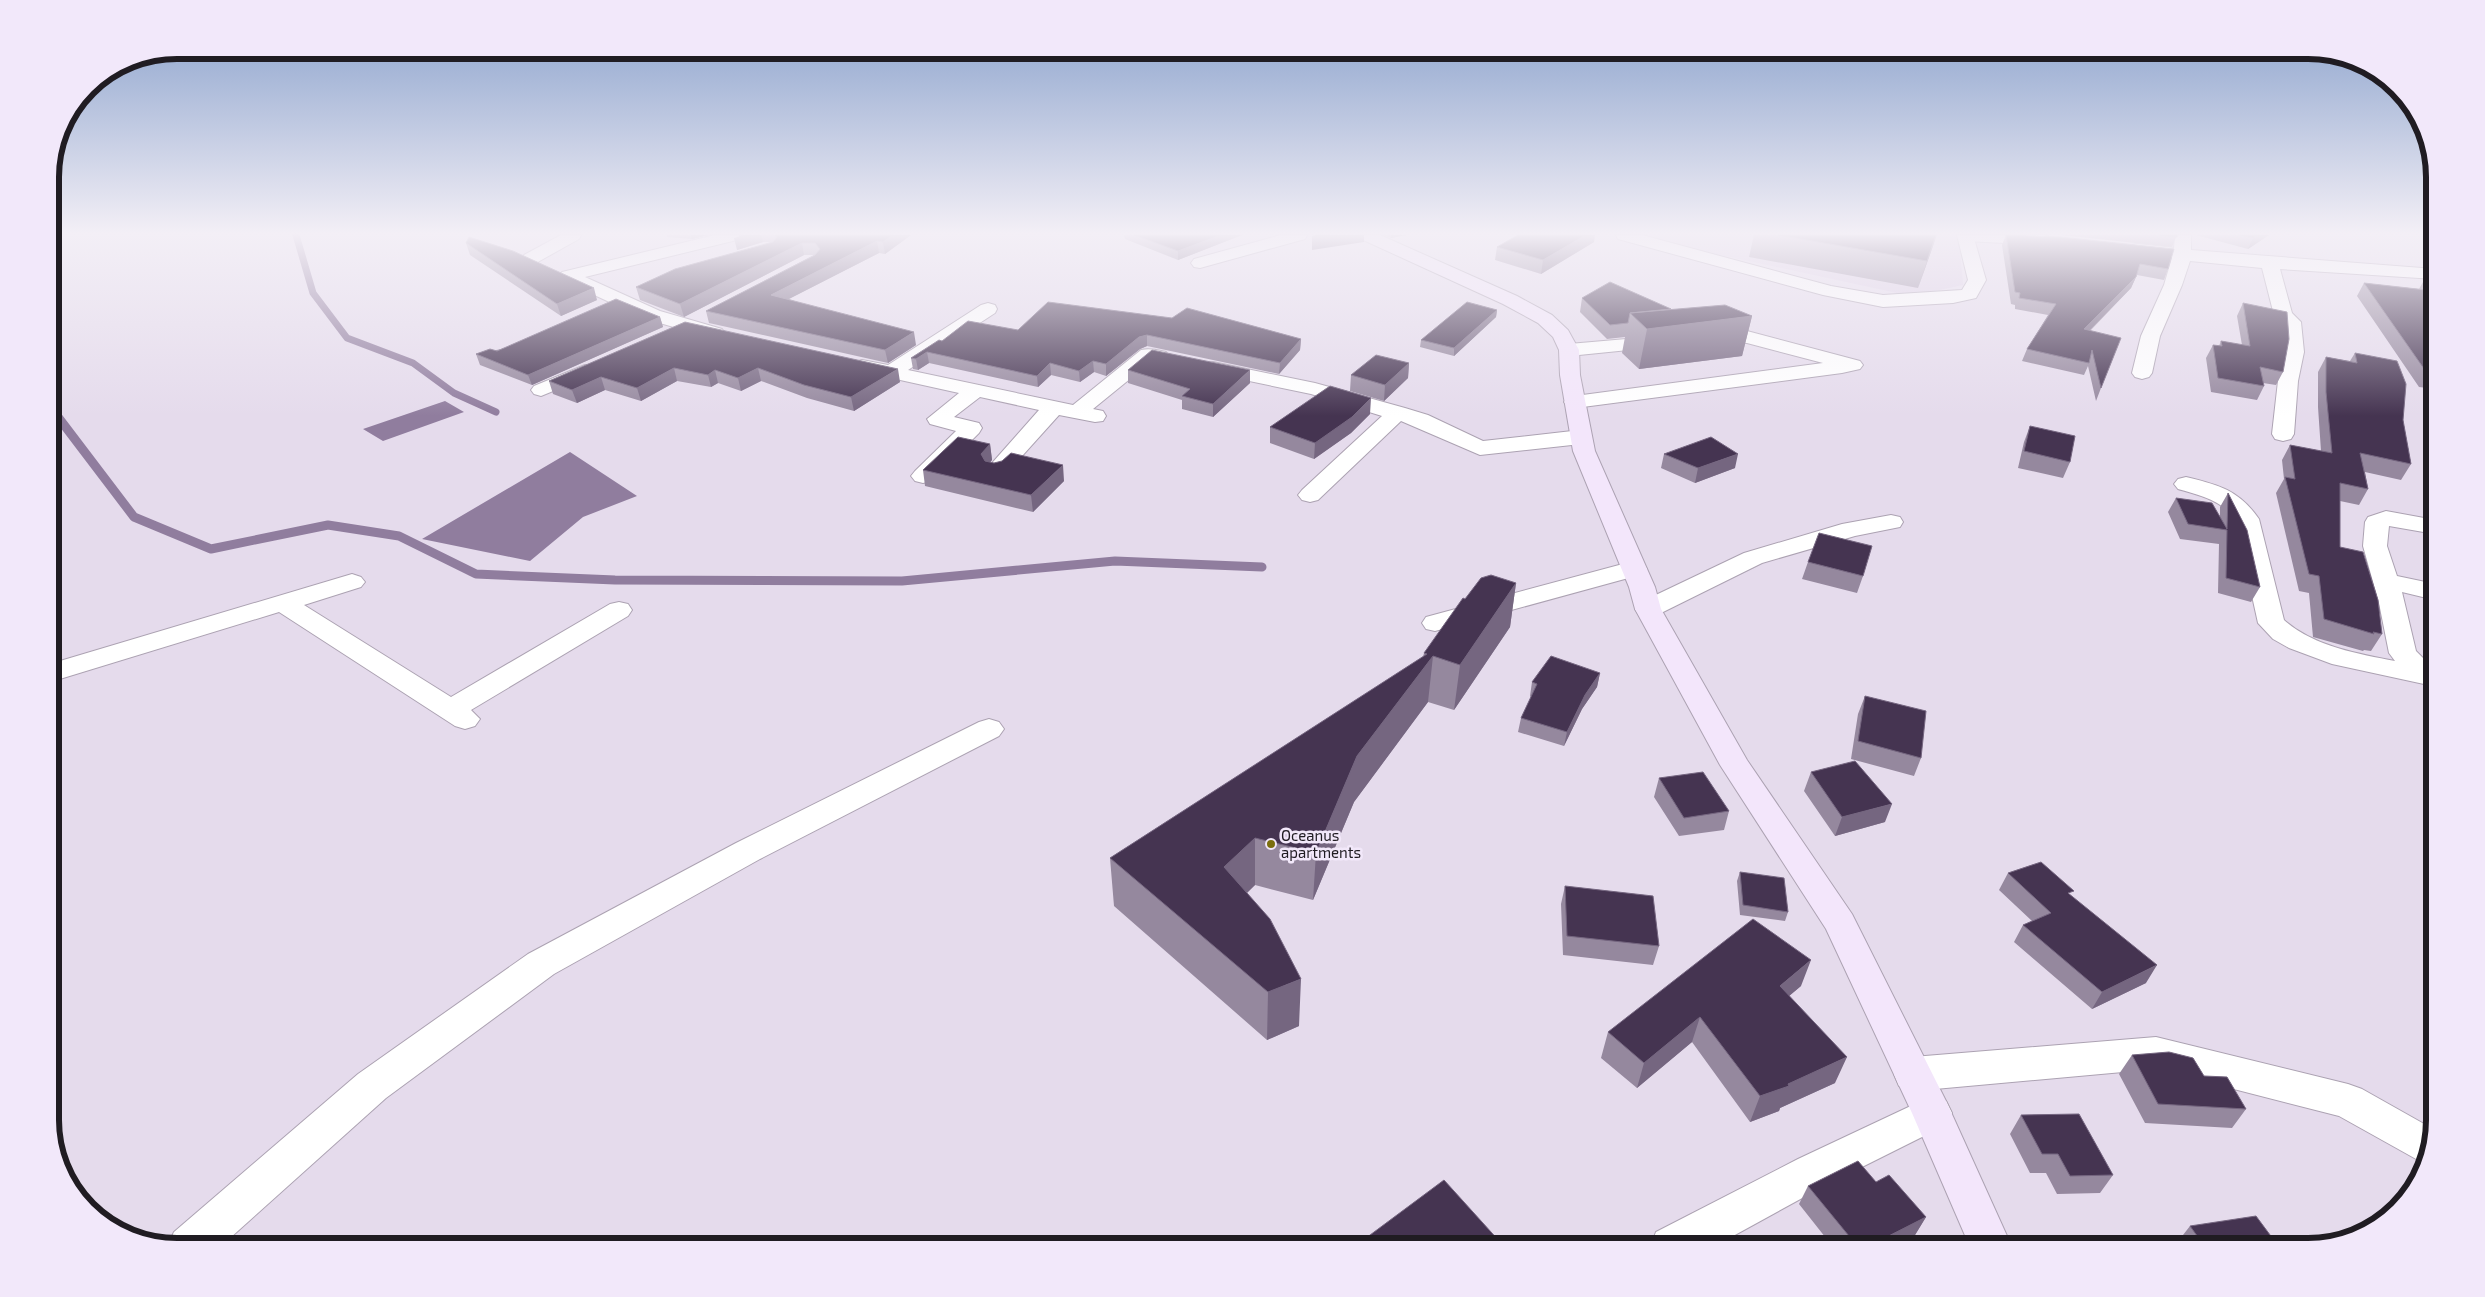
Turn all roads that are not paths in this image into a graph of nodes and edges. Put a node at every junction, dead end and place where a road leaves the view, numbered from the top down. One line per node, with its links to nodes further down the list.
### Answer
1 (629, 295): 11 (street)
2 (628, 296): 9 (street)
3 (1500, 296): 14 (main road)
4 (1853, 296): 5 (street)
5 (1961, 296)
6 (2170, 296): 18 (street)
7 (2278, 296): 24 (street)
8 (988, 309): 17 (street)
9 (598, 310)
10 (710, 313): 11 (street)
11 (686, 326): 12 (street); 13 (street)
12 (661, 337)
13 (731, 338)
14 (1569, 350): 21 (main road); 21 (street)
15 (842, 362): 17 (street)
16 (602, 363): 19 (street)
17 (891, 372): 20 (street)
18 (2142, 372)
19 (541, 390)
20 (976, 390): 22 (street); 27 (street)
21 (1575, 402): 25 (main road)
22 (1054, 407): 23 (street); 26 (street)
23 (1397, 413): 25 (street); 29 (street)
24 (2283, 434)
25 (1580, 437): 32 (main road)
26 (996, 471)
27 (923, 476)
28 (2186, 484): 42 (street)
29 (1310, 495)
30 (1891, 522): 37 (street)
31 (2426, 525): 33 (street)
32 (1634, 569): 37 (main road); 39 (street)
33 (2386, 581): 35 (street); 41 (street)
34 (352, 582): 36 (street)
35 (2426, 590)
36 (283, 603): 38 (street); 40 (street)
37 (1648, 609): 44 (main road)
38 (619, 610)
39 (1435, 623)
40 (59, 670)
41 (2426, 673)
42 (2426, 676)
43 (988, 729): 47 (street)
44 (1913, 1074): 45 (main road); 46 (street)
45 (1932, 1114): 48 (street); 49 (main road)
46 (2423, 1144)
47 (198, 1238)
48 (1688, 1238)
49 (1988, 1238)

